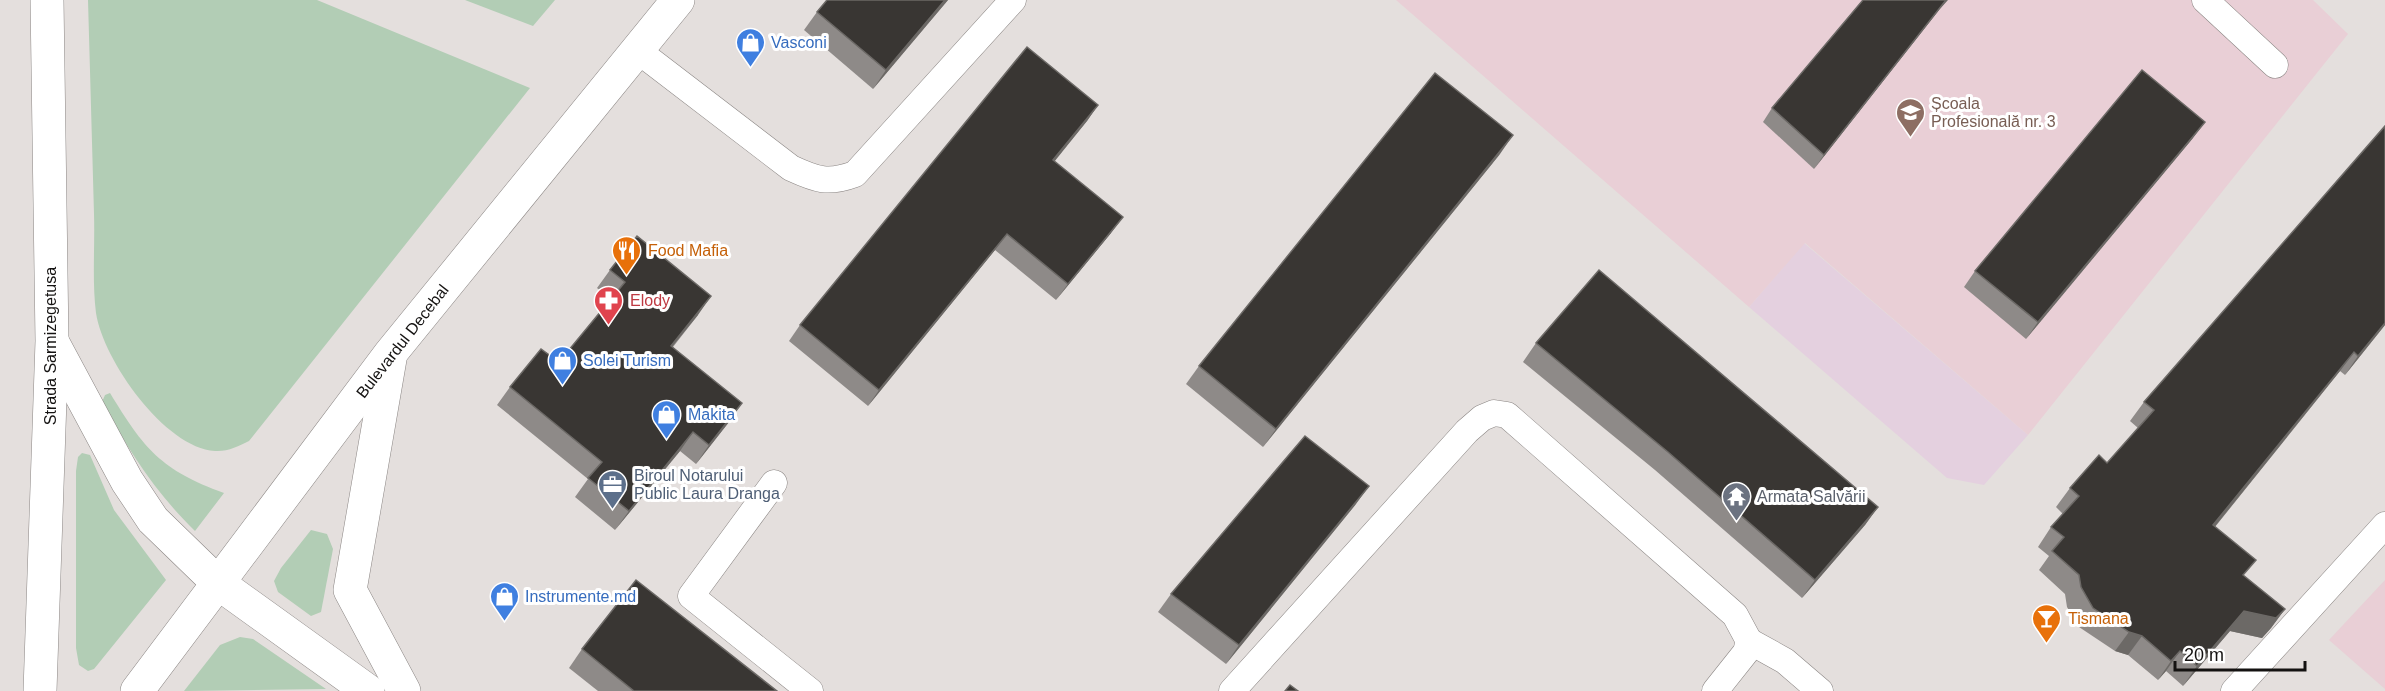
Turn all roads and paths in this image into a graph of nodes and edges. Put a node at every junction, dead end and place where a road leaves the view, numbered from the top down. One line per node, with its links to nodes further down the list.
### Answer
1 (47, 0): 7 (main road, Strada Sarmizegetusa)
2 (678, 0): 5 (main road, Bulevardul Decebal)
3 (1013, 0): 5 (lane)
4 (2205, 0): 6 (lane)
5 (637, 50): 8 (main road, Bulevardul Decebal)
6 (2275, 65)
7 (52, 341): 11 (main road); 13 (main road, Strada Sarmizegetusa)
8 (390, 354): 11 (main road, Bulevardul Decebal); 16 (main road)
9 (774, 483): 17 (lane)
10 (2385, 525): 21 (lane)
11 (218, 583): 14 (main road, Bulevardul Decebal); 15 (main road)
12 (1749, 641): 18 (lane); 19 (lane); 20 (lane)
13 (40, 691)
14 (137, 691)
15 (368, 691)
16 (404, 691)
17 (810, 691)
18 (1232, 691)
19 (1715, 691)
20 (1820, 691)
21 (2234, 691)

